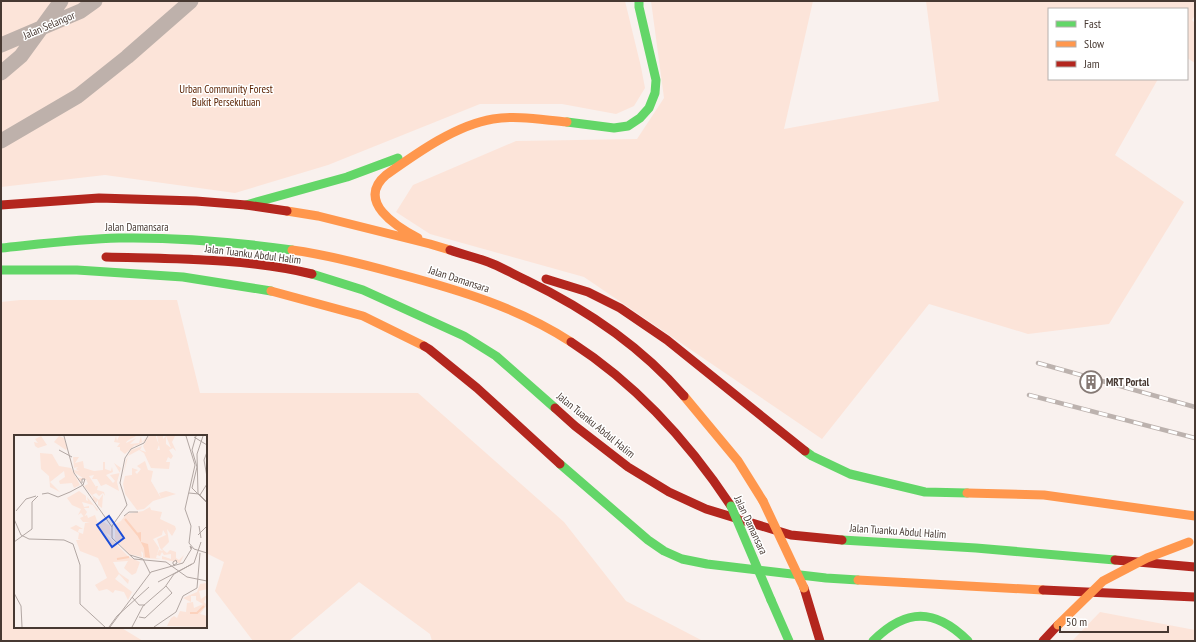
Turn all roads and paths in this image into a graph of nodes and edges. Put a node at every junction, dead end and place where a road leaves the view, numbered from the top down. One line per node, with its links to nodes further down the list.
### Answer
1 (61, 1): 5 (street)
2 (95, 1): 5 (street, Jalan Selangor)
3 (191, 1): 8 (street)
4 (638, 3): 9 (main road, Jalan Damansara)
5 (41, 28): 6 (street, Jalan Selangor); 7 (street)
6 (1, 45)
7 (1, 73)
8 (1, 141)
9 (430, 146): 11 (main road, Jalan Damansara); 12 (main road, Jalan Damansara)
10 (1, 205): 11 (main road, Jalan Damansara)
11 (246, 205): 12 (main road, Jalan Damansara)
12 (430, 244): 15 (main road, Jalan Damansara)
13 (1, 248): 21 (main road, Jalan Damansara, bridge)
14 (99, 257): 19 (main road, Jalan Tuanku Abdul Halim)
15 (493, 264): 17 (main road); 24 (main road, Jalan Damansara, bridge)
16 (1, 270): 20 (main road)
17 (1195, 516)
18 (1192, 541): 27 (main road, bridge)
19 (1195, 567)
20 (1195, 597)
21 (771, 600): 22 (main road); 23 (main road, Jalan Damansara)
22 (773, 627)
23 (789, 641)
24 (820, 641)
25 (873, 641): 26 (main road)
26 (968, 641)
27 (1043, 641)

